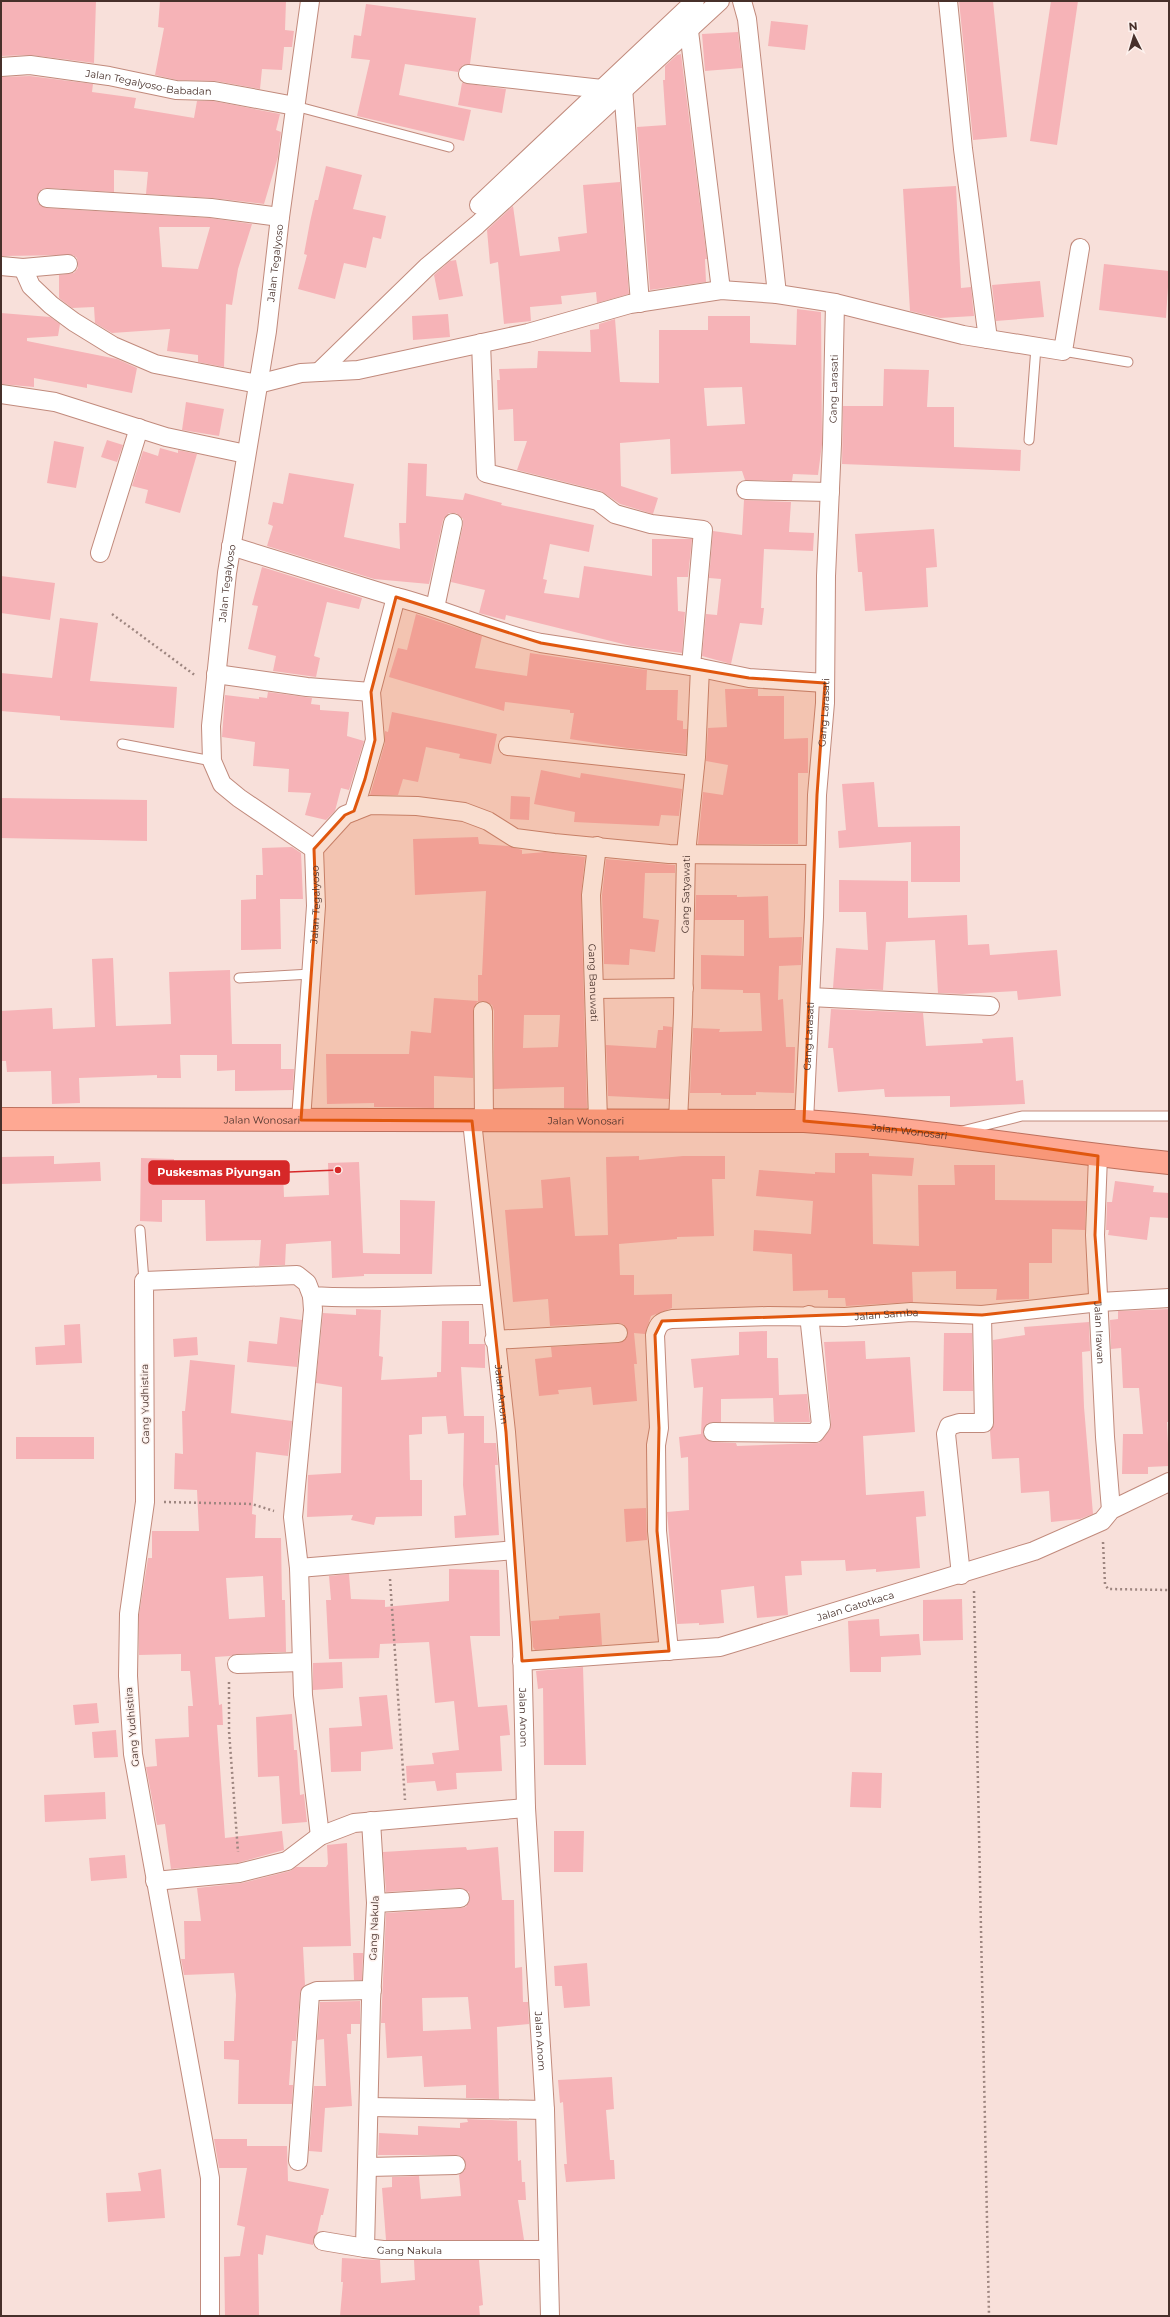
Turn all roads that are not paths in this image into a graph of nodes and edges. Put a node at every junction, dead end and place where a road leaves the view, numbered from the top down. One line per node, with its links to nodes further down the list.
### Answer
1 (310, 1): 11 (street, Jalan Tegalyoso)
2 (695, 1): 10 (street)
3 (720, 1): 6 (street)
4 (742, 1): 20 (street)
5 (948, 1): 23 (street)
6 (689, 31): 9 (street); 19 (street)
7 (1, 67): 11 (street, Jalan Tegalyoso-Babadan)
8 (468, 74): 10 (street)
9 (623, 88): 21 (street); 28 (street)
10 (602, 89): 28 (street)
11 (295, 106): 12 (lane); 14 (street, Jalan Tegalyoso)
12 (448, 146)
13 (47, 198): 14 (street)
14 (280, 216): 29 (street, Jalan Tegalyoso)
15 (1080, 248): 26 (street)
16 (68, 264): 18 (street)
17 (1, 266): 18 (street)
18 (23, 268): 29 (street)
19 (721, 290): 20 (street); 21 (street)
20 (778, 294): 22 (street)
21 (640, 303): 24 (street)
22 (835, 303): 23 (street); 35 (street, Gang Larasati)
23 (988, 339): 25 (street)
24 (481, 343): 28 (street); 41 (street, Gang Satyawati)
25 (1036, 346): 26 (street); 32 (lane)
26 (1063, 351): 27 (lane)
27 (1128, 362)
28 (310, 372): 29 (street)
29 (258, 384): 33 (street, Jalan Tegalyoso)
30 (1, 394): 31 (street)
31 (139, 428): 33 (street); 38 (street)
32 (1029, 440)
33 (246, 454): 37 (street, Jalan Tegalyoso)
34 (746, 490): 35 (street)
35 (830, 492): 43 (street, Gang Larasati)
36 (453, 523): 40 (street)
37 (231, 546): 39 (street); 42 (street, Jalan Tegalyoso)
38 (100, 553)
39 (396, 597): 40 (street); 44 (street)
40 (435, 608): 41 (street)
41 (696, 667): 43 (street); 48 (street, Gang Satyawati)
42 (215, 681): 44 (street); 47 (street, Jalan Tegalyoso)
43 (825, 683): 53 (street, Gang Larasati)
44 (371, 692): 49 (street)
45 (122, 744): 47 (lane)
46 (508, 746): 48 (street)
47 (212, 761): 51 (street, Jalan Tegalyoso)
48 (695, 766): 52 (street, Gang Satyawati)
49 (354, 811): 50 (street); 51 (street)
50 (597, 846): 52 (street); 57 (street, Gang Banuwati)
51 (314, 849): 54 (street, Jalan Tegalyoso)
52 (686, 853): 53 (street); 56 (street, Gang Satyawati)
53 (815, 855): 58 (street, Gang Larasati)
54 (311, 974): 55 (lane); 63 (street, Jalan Tegalyoso)
55 (239, 978)
56 (684, 988): 57 (street); 66 (street, Gang Satyawati)
57 (594, 989): 64 (street, Gang Banuwati)
58 (810, 997): 59 (street); 67 (street, Gang Larasati)
59 (990, 1006)
60 (483, 1011): 65 (street, Jalan Anom)
61 (1169, 1116): 68 (lane)
62 (1, 1119): 63 (highway, Jalan Wonosari)
63 (301, 1120): 65 (highway, Jalan Wonosari)
64 (598, 1120): 65 (highway, Jalan Wonosari); 66 (highway, Jalan Wonosari)
65 (478, 1121): 73 (street, Jalan Anom)
66 (678, 1121): 67 (highway, Jalan Wonosari)
67 (804, 1121): 68 (highway, Jalan Wonosari)
68 (947, 1134): 69 (highway, Jalan Wonosari)
69 (1098, 1156): 70 (highway, Jalan Wonosari); 76 (street, Jalan Irawan)
70 (1169, 1163)
71 (140, 1230): 72 (lane)
72 (144, 1281): 74 (street); 94 (street, Gang Yudhistira)
73 (489, 1295): 74 (street); 80 (street, Jalan Anom)
74 (312, 1296): 85 (street)
75 (1169, 1298): 76 (street, Jalan Samba)
76 (1100, 1302): 78 (street, Jalan Samba); 83 (street, Jalan Irawan)
77 (809, 1315): 78 (street, Jalan Samba); 81 (street); 87 (street, Jalan Samba)
78 (982, 1315): 86 (street)
79 (618, 1333): 80 (street)
80 (494, 1340): 84 (street, Jalan Anom)
81 (713, 1432)
82 (1169, 1482): 83 (street, Jalan Gatotkaca)
83 (1107, 1516): 86 (street, Jalan Gatotkaca)
84 (515, 1550): 85 (street); 88 (street, Jalan Anom)
85 (299, 1568): 89 (street)
86 (967, 1572): 87 (street, Jalan Gatotkaca)
87 (669, 1651): 88 (street, Jalan Gatotkaca)
88 (522, 1661): 91 (street, Jalan Anom)
89 (301, 1662): 90 (street); 93 (street)
90 (237, 1664)
91 (526, 1808): 92 (street); 99 (street, Jalan Anom)
92 (371, 1821): 93 (street); 96 (street, Gang Nakula)
93 (320, 1836): 94 (street)
94 (155, 1881): 106 (street, Gang Yudhistira)
95 (460, 1898): 96 (street)
96 (376, 1903): 97 (street, Gang Nakula)
97 (372, 1990): 98 (street, Gang Nakula); 100 (street)
98 (370, 2107): 99 (street); 102 (street, Gang Nakula)
99 (545, 2110): 105 (street, Jalan Anom)
100 (298, 2161)
101 (456, 2165): 102 (street)
102 (368, 2167): 104 (street, Gang Nakula)
103 (323, 2241): 104 (street)
104 (365, 2248): 105 (street, Gang Nakula)
105 (547, 2250): 107 (street, Jalan Anom)
106 (210, 2316)
107 (550, 2316)

